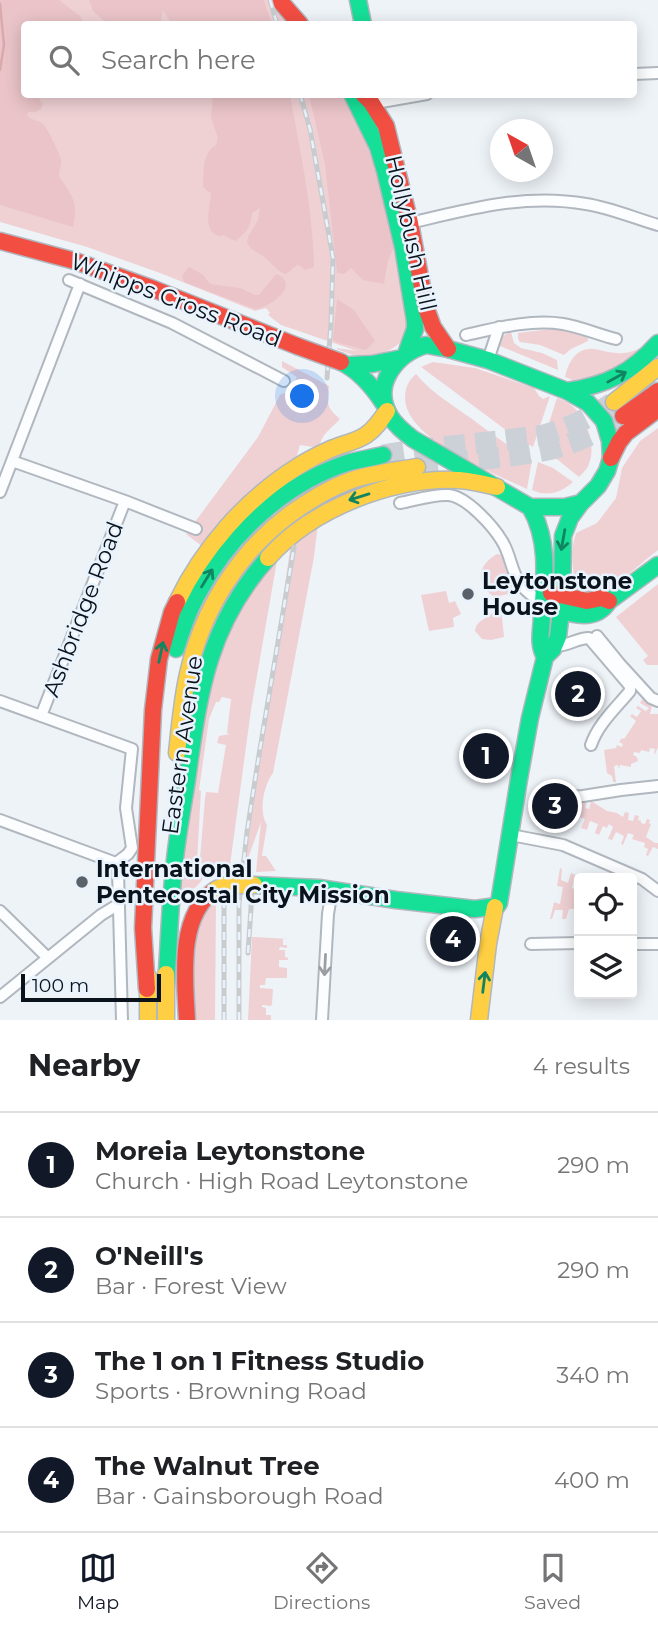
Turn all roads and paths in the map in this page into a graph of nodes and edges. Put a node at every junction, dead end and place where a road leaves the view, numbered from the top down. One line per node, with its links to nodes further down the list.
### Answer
1 (358, 0): 2 (main road)
2 (362, 21)
3 (658, 73): 4 (street)
4 (637, 74)
5 (354, 98): 8 (main road, Hollybush Hill)
6 (392, 98): 7 (street)
7 (374, 100): 8 (main road, Hollybush Hill); 9 (main road, Hollybush Hill)
8 (378, 147): 17 (main road, Hollybush Hill)
9 (410, 223): 10 (street); 16 (main road, Hollybush Hill)
10 (658, 225)
11 (0, 241): 19 (main road, Whipps Cross Road, bridge)
12 (499, 327): 13 (street); 14 (street); 18 (street)
13 (466, 335)
14 (608, 340)
15 (658, 343): 22 (main road, one-way to 15)
16 (448, 349): 17 (main road, Whipps Cross Road); 18 (main road, Whipps Cross Road)
17 (402, 355): 19 (main road, Whipps Cross Road); 24 (main road, Hollybush Hill)
18 (488, 360): 22 (main road, Whipps Cross Road)
19 (345, 364): 24 (main road, Whipps Cross Road)
20 (658, 367): 23 (main road)
21 (284, 382): 28 (street, Whipps Cross Road)
22 (567, 391): 27 (main road, Whipps Cross Road)
23 (658, 391)
24 (386, 407): 30 (main road, Whipps Cross Road); 62 (main road, one-way to 24)
25 (658, 409): 27 (main road)
26 (383, 455): 62 (main road, Eastern Avenue, one-way to 26)
27 (611, 458): 34 (main road)
28 (12, 461): 31 (street); 32 (street)
29 (417, 467): 61 (main road, Eastern Avenue)
30 (497, 487): 35 (main road, Whipps Cross Road); 61 (main road, one-way to 61)
31 (0, 492)
32 (125, 501): 36 (street); 44 (street, Ashbridge Road)
33 (400, 503): 38 (street)
34 (581, 503): 35 (main road); 39 (main road, one-way to 39)
35 (530, 507): 38 (main road)
36 (196, 529)
37 (658, 565): 39 (main road)
38 (543, 598): 39 (main road); 41 (main road)
39 (562, 604): 41 (main road)
40 (597, 636): 43 (street)
41 (550, 651): 45 (street); 49 (main road)
42 (0, 701): 44 (street)
43 (658, 701)
44 (41, 716): 50 (street)
45 (591, 745)
46 (658, 786): 47 (street)
47 (538, 798)
48 (0, 820): 50 (street)
49 (511, 835): 52 (street); 54 (main road)
50 (116, 863): 53 (street)
51 (332, 890): 54 (main road); 67 (main road, bridge); 68 (street, one-way to 68)
52 (658, 891)
53 (119, 905): 60 (street); 64 (street)
54 (495, 907): 69 (main road, one-way to 54)
55 (0, 911): 60 (street)
56 (574, 943): 57 (street)
57 (531, 944)
58 (637, 944): 59 (street)
59 (658, 944)
60 (48, 958): 63 (street)
61 (166, 987): 66 (main road, Eastern Avenue)
62 (147, 989): 65 (main road, Eastern Avenue)
63 (0, 997)
64 (121, 1020)
65 (148, 1020)
66 (166, 1020)
67 (187, 1020)
68 (322, 1020)
69 (480, 1020)

